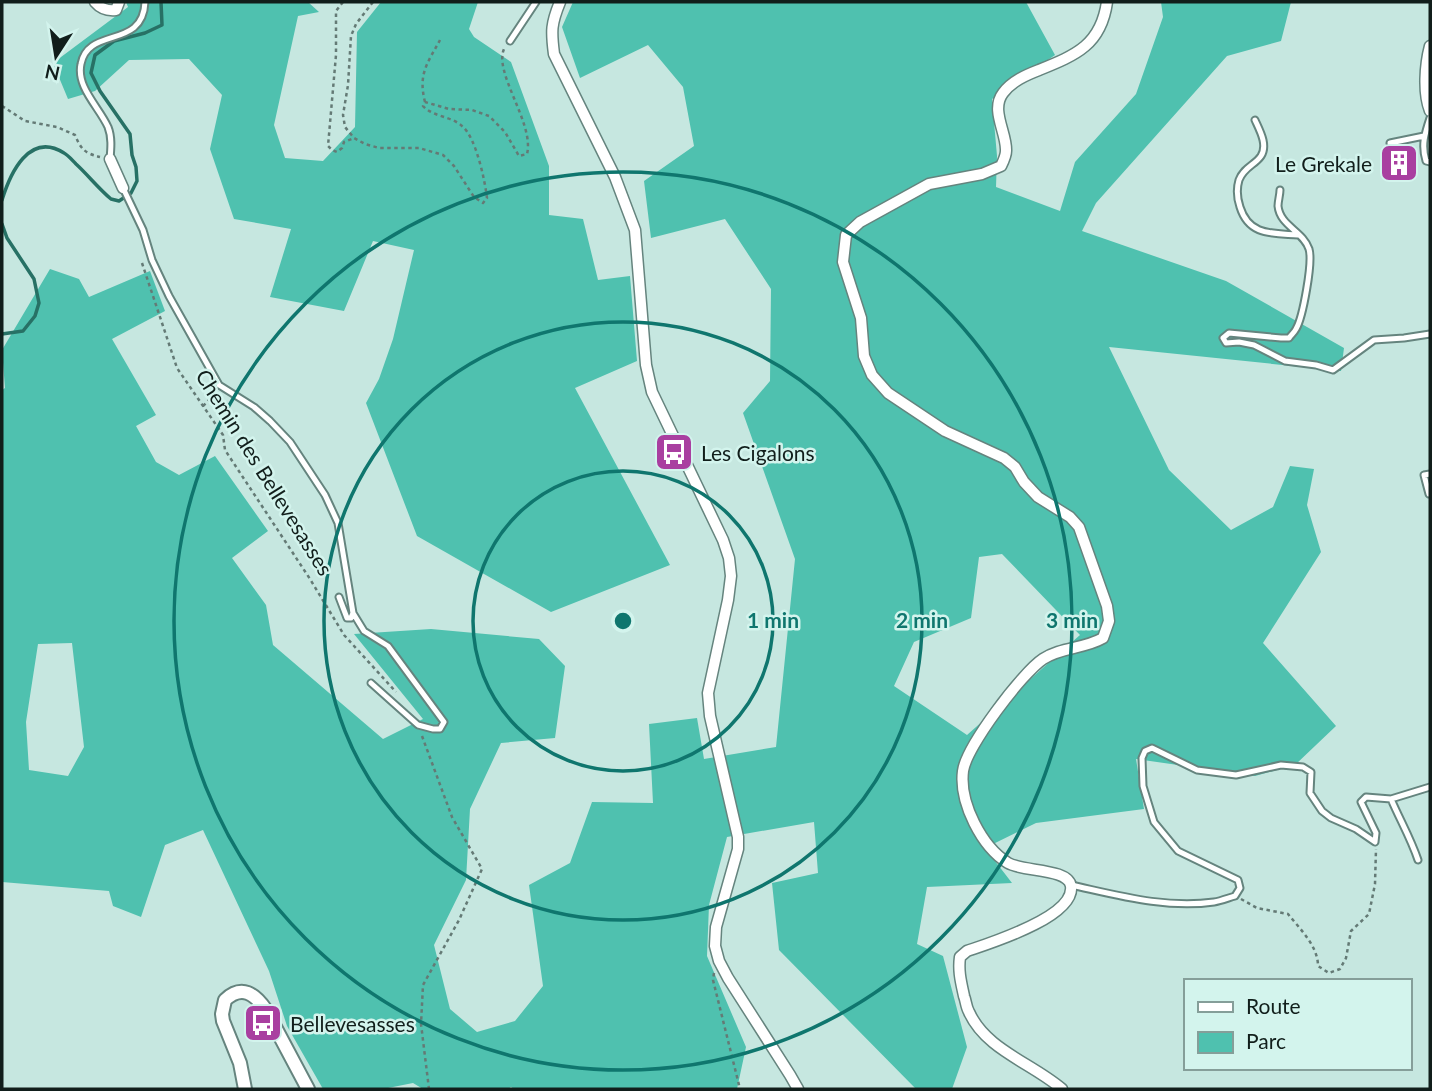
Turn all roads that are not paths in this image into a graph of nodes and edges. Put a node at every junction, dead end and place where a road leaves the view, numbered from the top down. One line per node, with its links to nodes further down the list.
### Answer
1 (95, 2): 2 (street)
2 (119, 2)
3 (145, 2): 14 (lane, Chemin des Bellevesasses)
4 (536, 2): 7 (lane)
5 (560, 2): 31 (street)
6 (1107, 2): 28 (street)
7 (510, 41)
8 (1430, 46): 9 (street)
9 (1430, 111)
10 (1430, 118): 12 (lane)
11 (1255, 120): 18 (lane)
12 (1424, 136): 13 (lane); 15 (lane)
13 (1390, 142)
14 (110, 159): 16 (street, Chemin des Bellevesasses)
15 (1430, 162)
16 (123, 188): 23 (lane, Chemin des Bellevesasses)
17 (1280, 190): 18 (lane)
18 (1301, 235): 19 (lane)
19 (1430, 334)
20 (1430, 474): 21 (lane)
21 (1429, 494)
22 (339, 597): 23 (lane)
23 (353, 614): 24 (lane)
24 (370, 683)
25 (1430, 787): 26 (lane)
26 (1391, 799): 27 (lane); 28 (lane)
27 (1418, 860)
28 (1071, 885): 32 (street)
29 (245, 1089): 30 (street)
30 (308, 1089)
31 (798, 1089)
32 (1062, 1089)

